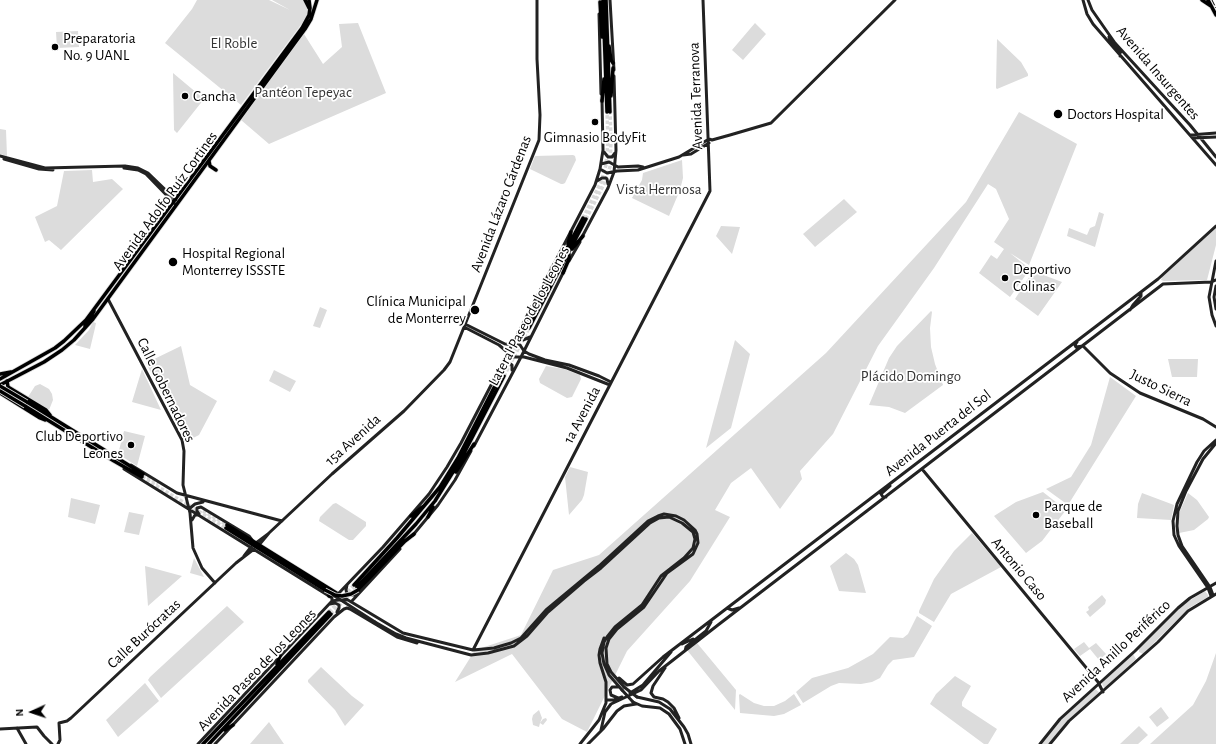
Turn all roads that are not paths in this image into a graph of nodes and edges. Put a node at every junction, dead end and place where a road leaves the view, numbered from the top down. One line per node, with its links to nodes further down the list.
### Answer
1 (305, 0): 14 (main road)
2 (309, 0): 14 (main road)
3 (319, 0): 14 (main road, Avenida Adolfo Ruíz Cortines)
4 (537, 0): 73 (street, Avenida Lázaro Cárdenas)
5 (610, 0): 23 (street, Lateral Paseo de los Leones)
6 (703, 0): 33 (street, Avenida Terranova)
7 (895, 0): 33 (street)
8 (1083, 0): 17 (street, Avenida Insurgentes)
9 (1088, 0): 16 (street, Avenida Insurgentes)
10 (1202, 0): 13 (main road)
11 (1208, 0): 13 (main road)
12 (602, 1): 20 (main road); 22 (main road); 26 (street, Lateral Paseo de los Leones)
13 (1211, 6): 15 (main road)
14 (312, 11): 39 (main road, Avenida Adolfo Ruíz Cortines); 50 (main road, Avenida Adolfo Ruíz Cortines)
15 (1216, 15)
16 (1097, 17): 17 (street); 19 (street, Avenida Insurgentes)
17 (1089, 18): 18 (street, Avenida Insurgentes)
18 (1093, 24): 19 (street); 21 (street, Avenida Insurgentes)
19 (1109, 35): 21 (street); 28 (street, Avenida Insurgentes)
20 (607, 41): 23 (main road); 25 (main road)
21 (1120, 56): 29 (street, Avenida Insurgentes)
22 (605, 63): 25 (main road); 26 (main road)
23 (613, 63): 24 (street, Lateral Paseo de los Leones)
24 (614, 68): 25 (main road); 36 (street, Lateral Paseo de los Leones)
25 (610, 99)
26 (602, 101): 35 (street, Lateral Paseo de los Leones)
27 (1216, 133): 28 (street)
28 (1197, 134): 29 (street); 32 (street, Avenida Insurgentes)
29 (1192, 136): 32 (street); 41 (street, Avenida Insurgentes)
30 (1211, 137): 31 (street); 32 (street); 34 (street)
31 (1216, 137)
32 (1200, 138): 34 (street, Avenida Insurgentes)
33 (710, 141): 43 (street); 49 (street, Avenida Terranova)
34 (1207, 146): 38 (street, Avenida Insurgentes)
35 (603, 150): 36 (street); 40 (street, Lateral Paseo de los Leones)
36 (616, 150): 42 (street, Lateral Paseo de los Leones)
37 (0, 157): 50 (street)
38 (1216, 157)
39 (209, 160): 44 (main road); 51 (main road, Avenida Adolfo Ruíz Cortines)
40 (601, 164): 42 (street); 45 (street, Lateral Paseo de los Leones)
41 (1216, 165)
42 (615, 166): 43 (street); 46 (street, Lateral Paseo de los Leones)
43 (643, 167): 46 (street)
44 (216, 170)
45 (600, 170): 46 (street); 47 (street, Lateral Paseo de los Leones)
46 (614, 172): 48 (street, Lateral Paseo de los Leones)
47 (596, 182): 48 (street); 54 (street, Lateral Paseo de los Leones)
48 (608, 188): 55 (street, Lateral Paseo de los Leones)
49 (710, 191): 96 (street, 1a Avenida)
50 (173, 200): 51 (street); 70 (main road, Avenida Adolfo Ruíz Cortines)
51 (177, 204): 67 (main road, Avenida Adolfo Ruíz Cortines)
52 (585, 218): 56 (main road)
53 (1216, 226): 61 (street, Avenida Puerta del Sol)
54 (571, 232): 56 (main road); 59 (street, Lateral Paseo de los Leones)
55 (583, 236): 56 (main road); 60 (street, Lateral Paseo de los Leones)
56 (569, 250): 57 (main road); 57 (main road); 60 (main road)
57 (563, 256): 59 (main road)
58 (1216, 261): 63 (street)
59 (552, 268): 77 (street, Lateral Paseo de los Leones)
60 (563, 273): 78 (street, Lateral Paseo de los Leones)
61 (1158, 279): 64 (street); 66 (street, Avenida Puerta del Sol)
62 (1216, 280): 63 (street)
63 (1211, 282): 64 (street); 69 (street)
64 (1163, 284): 72 (street, Avenida Puerta del Sol)
65 (1216, 286): 68 (street)
66 (1141, 292): 72 (street); 79 (street, Avenida Puerta del Sol)
67 (108, 299): 75 (main road, Avenida Adolfo Ruíz Cortines); 118 (street, Calle Gobernadores)
68 (1215, 301): 69 (street); 71 (street)
69 (1209, 302): 74 (street)
70 (95, 308): 75 (main road); 76 (main road, Avenida Adolfo Ruíz Cortines)
71 (1216, 309)
72 (1130, 310): 81 (street, Avenida Puerta del Sol)
73 (464, 325): 80 (street); 82 (street); 88 (street, Avenida Lázaro Cárdenas)
74 (1216, 326)
75 (86, 327): 84 (main road, Avenida Adolfo Ruíz Cortines)
76 (76, 330): 84 (main road); 87 (main road, Avenida Adolfo Ruíz Cortines)
77 (518, 332): 78 (street); 80 (street, Lateral Paseo de los Leones)
78 (531, 337): 83 (street, Lateral Paseo de los Leones)
79 (1079, 339): 81 (street, Justo Sierra); 86 (street, Avenida Puerta del Sol)
80 (511, 345): 82 (street, Lateral Paseo de los Leones); 83 (street)
81 (1083, 346): 90 (street, Avenida Puerta del Sol); 105 (street, Justo Sierra)
82 (508, 351): 85 (street); 89 (street, Lateral Paseo de los Leones)
83 (524, 351): 85 (street, Lateral Paseo de los Leones); 96 (street)
84 (58, 353): 95 (main road, Avenida Adolfo Ruíz Cortines)
85 (521, 357): 93 (street, Lateral Paseo de los Leones); 96 (street)
86 (1050, 361): 90 (street); 97 (street, Avenida Puerta del Sol)
87 (31, 362): 91 (main road, Avenida Adolfo Ruíz Cortines); 98 (main road)
88 (450, 362): 130 (street, 15a Avenida)
89 (500, 367): 93 (street); 108 (street, Lateral Paseo de los Leones)
90 (1051, 370): 99 (street, Avenida Puerta del Sol)
91 (12, 372): 92 (main road); 94 (main road, Avenida Adolfo Ruíz Cortines)
92 (0, 374)
93 (512, 374): 109 (street, Lateral Paseo de los Leones)
94 (0, 379)
95 (7, 381): 98 (main road, Avenida Adolfo Ruíz Cortines); 100 (main road)
96 (610, 384): 166 (street, 1a Avenida)
97 (1017, 387): 99 (street); 101 (street); 103 (street, Avenida Puerta del Sol)
98 (0, 389): 102 (main road); 104 (main road, bridge)
99 (1026, 389): 101 (street, Avenida Puerta del Sol)
100 (14, 391): 102 (main road); 104 (main road)
101 (1015, 397): 106 (street, Avenida Puerta del Sol)
102 (9, 399): 104 (main road)
103 (986, 410): 106 (street); 116 (street, Avenida Puerta del Sol)
104 (53, 420): 111 (main road)
105 (1216, 427)
106 (973, 430): 113 (street, Avenida Puerta del Sol)
107 (1216, 440): 140 (street)
108 (461, 443): 112 (main road); 128 (street, Lateral Paseo de los Leones)
109 (474, 444): 114 (main road); 129 (street, Lateral Paseo de los Leones)
110 (1216, 444): 140 (street)
111 (116, 460): 115 (main road); 117 (street); 120 (street)
112 (452, 469): 114 (main road); 124 (main road)
113 (922, 469): 119 (street, Avenida Puerta del Sol); 176 (street, Antonio Caso)
114 (452, 475): 122 (main road)
115 (142, 476)
116 (892, 483): 119 (street); 123 (street, Avenida Puerta del Sol)
117 (177, 493): 118 (street); 120 (street)
118 (185, 495): 121 (street); 125 (street, Calle Gobernadores)
119 (886, 497): 126 (street, Avenida Puerta del Sol)
120 (174, 499): 125 (street)
121 (206, 501): 125 (street); 130 (street)
122 (435, 501): 129 (main road); 141 (main road)
123 (867, 501): 126 (street); 150 (street, Avenida Puerta del Sol)
124 (425, 506): 128 (main road); 141 (main road)
125 (190, 510): 127 (street); 131 (street, Calle Gobernadores)
126 (863, 513): 149 (street, Avenida Puerta del Sol)
127 (199, 514): 131 (street); 134 (street); 135 (street)
128 (411, 516): 139 (street, Lateral Paseo de los Leones)
129 (428, 517): 133 (street, Lateral Paseo de los Leones)
130 (282, 521): 135 (street, 15a Avenida)
131 (191, 522): 138 (street, Calle Gobernadores)
132 (227, 527): 135 (main road)
133 (414, 534): 141 (main road)
134 (245, 543): 135 (main road)
135 (254, 545): 136 (main road); 138 (street, Calle Burócratas); 143 (main road)
136 (263, 553): 142 (main road); 146 (street)
137 (1216, 583): 140 (street, Avenida Anillo Periférico)
138 (215, 584): 201 (street, Calle Burócratas)
139 (347, 585): 141 (street); 144 (street, Lateral Paseo de los Leones)
140 (1209, 587): 145 (street); 145 (street); 165 (street, Avenida Anillo Periférico)
141 (358, 588): 142 (main road, bridge); 147 (street)
142 (325, 590): 163 (street, bridge)
143 (332, 590): 144 (main road); 146 (main road)
144 (338, 594): 147 (street)
145 (1213, 595): 171 (street, Avenida Anillo Periférico)
146 (329, 596): 148 (street)
147 (350, 601): 148 (street); 151 (street)
148 (331, 603): 153 (street); 170 (street)
149 (745, 605): 150 (street); 157 (street, Avenida Puerta del Sol)
150 (727, 608): 152 (street, Avenida Puerta del Sol)
151 (363, 610): 154 (street); 158 (street)
152 (722, 612): 156 (street, Avenida Puerta del Sol); 157 (street)
153 (331, 614): 154 (street); 174 (main road, Avenida Paseo de los Leones); 189 (street); 196 (main road, Avenida Paseo de los Leones)
154 (360, 616): 155 (street)
155 (366, 619): 158 (street); 163 (street)
156 (712, 620): 159 (street); 164 (street, Avenida Puerta del Sol)
157 (723, 621): 161 (street, Avenida Puerta del Sol)
158 (383, 622): 166 (street)
159 (709, 626): 161 (street); 162 (street)
160 (615, 627): 167 (street); 177 (street); 183 (street)
161 (714, 629): 162 (street, Avenida Puerta del Sol)
162 (696, 641): 164 (street); 173 (street)
163 (423, 643): 167 (street)
164 (680, 644): 168 (street, Avenida Puerta del Sol)
165 (1137, 649): 169 (street, Avenida Anillo Periférico); 171 (street)
166 (473, 650): 167 (street)
167 (487, 651): 175 (street)
168 (670, 652): 175 (street); 181 (street)
169 (1133, 653): 172 (street); 176 (street, Avenida Anillo Periférico)
170 (280, 656): 174 (main road); 184 (street)
171 (1142, 656): 172 (street, Avenida Anillo Periférico)
172 (1138, 659): 180 (street, Avenida Anillo Periférico)
173 (666, 666): 185 (street); 188 (street)
174 (275, 668): 182 (main road, Avenida Paseo de los Leones)
175 (609, 669): 179 (street)
176 (1099, 683): 178 (street, Avenida Anillo Periférico); 180 (street, Antonio Caso)
177 (618, 686): 179 (street); 181 (street)
178 (1095, 687): 180 (street); 193 (street, Avenida Anillo Periférico)
179 (623, 688): 186 (street, bridge); 188 (street, bridge)
180 (1103, 691): 195 (street, Avenida Anillo Periférico)
181 (618, 698): 183 (street)
182 (243, 700): 184 (main road); 203 (main road, Avenida Paseo de los Leones)
183 (606, 701): 185 (street); 187 (street)
184 (237, 703): 202 (street)
185 (611, 704): 190 (street)
186 (637, 704): 194 (street); 207 (street)
187 (599, 720): 190 (street); 198 (street)
188 (680, 721): 208 (street)
189 (232, 725): 196 (main road); 205 (street)
190 (603, 725): 194 (street)
191 (17, 728): 192 (street); 199 (street); 200 (street)
192 (0, 729)
193 (1052, 729): 195 (street); 209 (street, Avenida Anillo Periférico)
194 (601, 730): 206 (street)
195 (1058, 733): 210 (street, Avenida Anillo Periférico)
196 (218, 736): 204 (main road, Avenida Paseo de los Leones)
197 (581, 736): 198 (street)
198 (581, 742)
199 (26, 744)
200 (52, 744)
201 (58, 744)
202 (198, 744)
203 (203, 744)
204 (209, 744)
205 (215, 744)
206 (588, 744)
207 (686, 744)
208 (691, 744)
209 (1040, 744)
210 (1050, 744)

